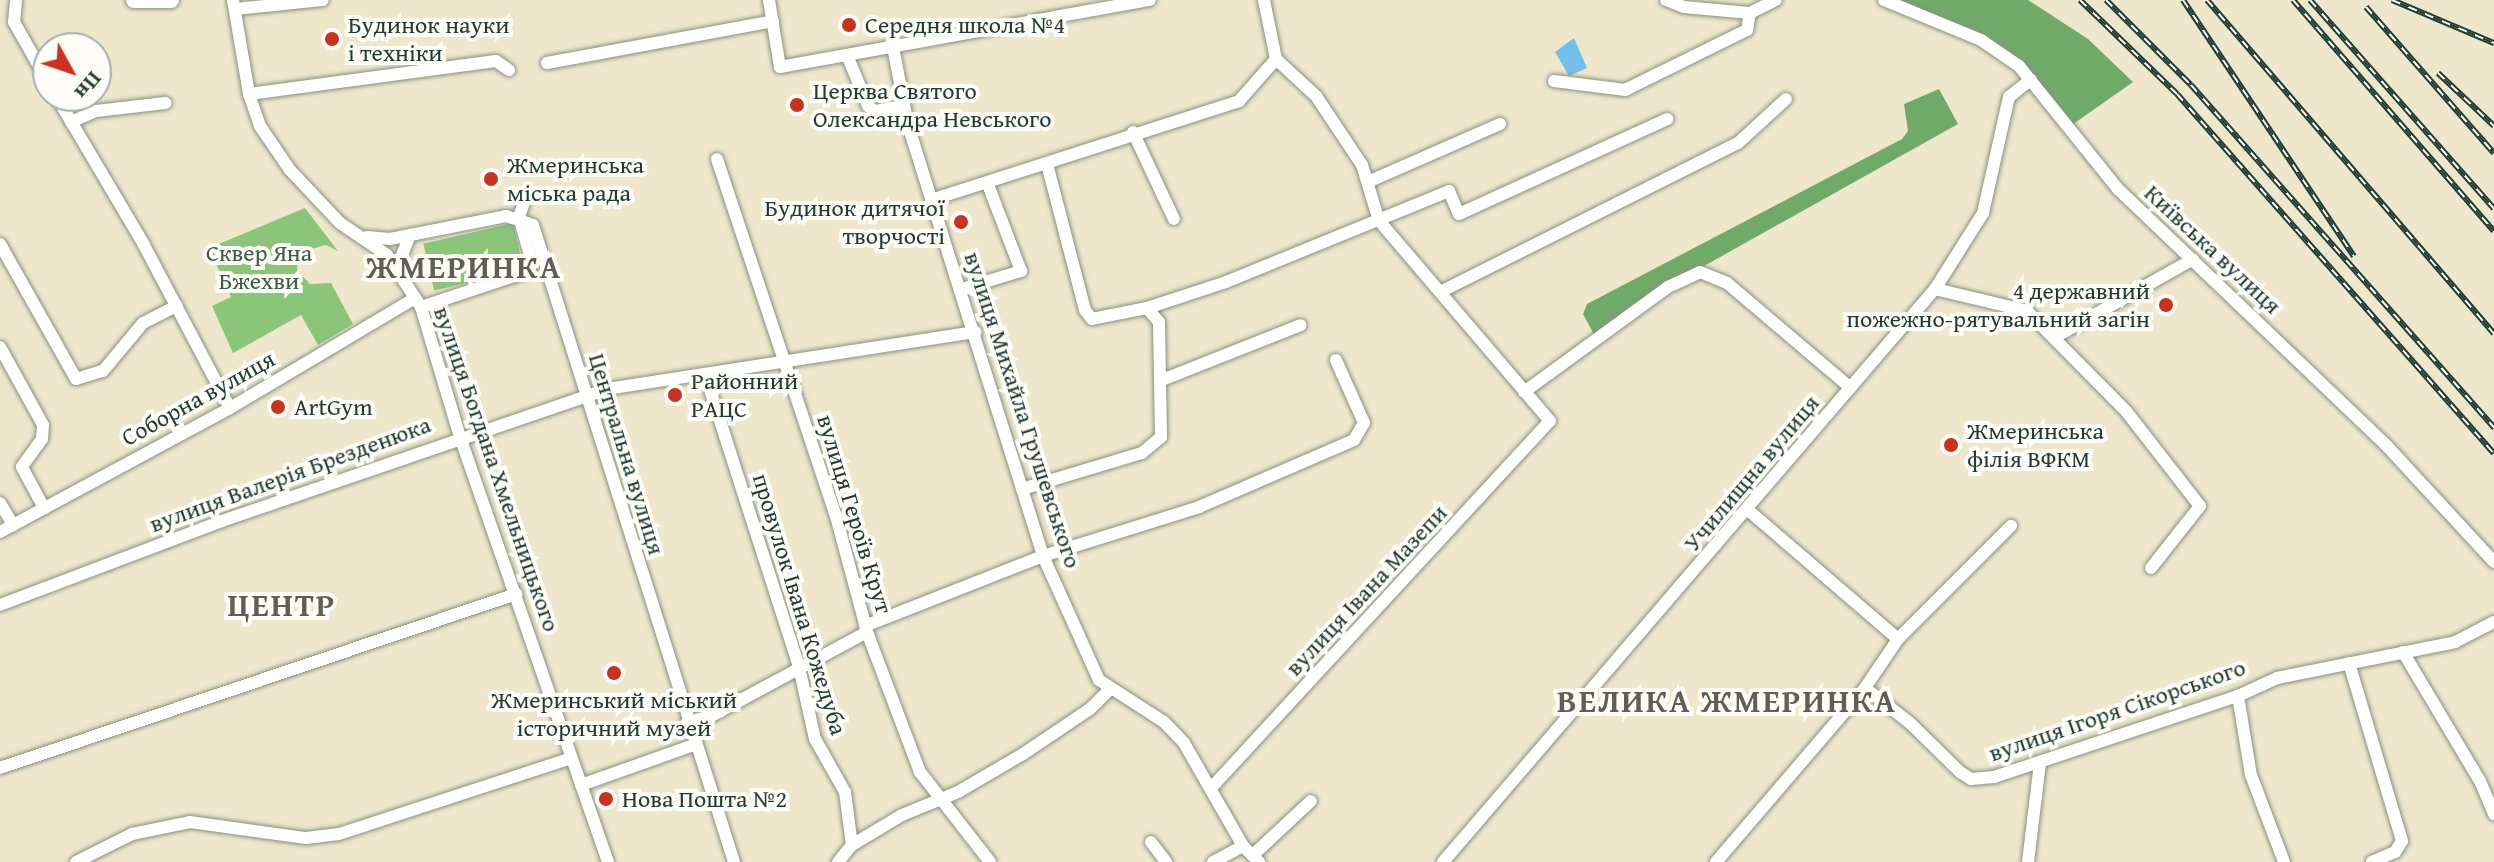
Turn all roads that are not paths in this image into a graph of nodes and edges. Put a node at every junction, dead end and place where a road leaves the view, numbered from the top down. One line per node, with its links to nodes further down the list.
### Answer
1 (16, 0): 15 (street)
2 (134, 0): 3 (main road)
3 (171, 0)
4 (323, 0): 11 (street)
5 (769, 0): 13 (street)
6 (1150, 0): 14 (street)
7 (1264, 0): 17 (street)
8 (1666, 0): 12 (street)
9 (1776, 0): 12 (street)
10 (1884, 0): 20 (street, Київська вулиця)
11 (234, 5): 22 (street, вулиця Богдана Хмельницького)
12 (1750, 13): 21 (street)
13 (773, 21): 16 (street); 18 (street)
14 (893, 47): 16 (street); 25 (street, вулиця Михайла Грушевського)
15 (32, 54)
16 (847, 55): 25 (street)
17 (1276, 59): 30 (street); 33 (street)
18 (547, 63)
19 (509, 70): 22 (street)
20 (2031, 79): 43 (street, Київська вулиця); 46 (street, Училищна вулиця)
21 (1554, 81)
22 (249, 94): 41 (street, вулиця Богдана Хмельницького)
23 (1786, 99): 47 (street)
24 (166, 103): 28 (street)
25 (903, 106): 36 (street, вулиця Михайла Грушевського)
26 (65, 112): 28 (street)
27 (1667, 119): 39 (street)
28 (71, 122): 49 (street)
29 (1500, 124): 33 (street)
30 (1133, 132): 32 (street); 38 (street)
31 (717, 159): 56 (street, вулиця Героїв Крут)
32 (1047, 164): 34 (street); 50 (street)
33 (1370, 181): 39 (street)
34 (987, 182): 36 (street); 45 (street)
35 (525, 200): 37 (street)
36 (931, 200): 45 (street, вулиця Михайла Грушевського)
37 (519, 217): 40 (street); 48 (street, Соборна вулиця); 61 (street, Центральна вулиця)
38 (1174, 219)
39 (1379, 221): 47 (street); 50 (street)
40 (410, 235): 41 (street); 44 (street)
41 (363, 236): 44 (street, вулиця Богдана Хмельницького)
42 (0, 244): 49 (street)
43 (2193, 259): 53 (street); 72 (street, Київська вулиця)
44 (402, 275): 48 (street, вулиця Богдана Хмельницького)
45 (962, 289): 52 (street, вулиця Михайла Грушевського)
46 (1935, 289): 53 (street); 59 (street, Училищна вулиця)
47 (1442, 291): 60 (street)
48 (418, 302): 62 (street, Соборна вулиця); 63 (street, вулиця Богдана Хмельницького)
49 (177, 306): 62 (street)
50 (1147, 308): 58 (street)
51 (1301, 325): 58 (street)
52 (976, 332): 56 (street, вулиця Валерія Брезденюка); 64 (street, вулиця Михайла Грушевського)
53 (2057, 336): 73 (street)
54 (0, 347): 66 (street)
55 (1336, 360): 71 (street)
56 (784, 362): 57 (street, вулиця Валерія Брезденюка); 77 (street, вулиця Героїв Крут)
57 (705, 374): 61 (street, вулиця Валерія Брезденюка); 81 (street, провулок Івана Кожедуба)
58 (1162, 380): 64 (street)
59 (1851, 388): 60 (street); 67 (street, Училищна вулиця)
60 (1524, 392): 91 (street, вулиця Івана Мазепи)
61 (585, 395): 63 (street, вулиця Валерія Брезденюка); 85 (street, Центральна вулиця)
62 (230, 408): 66 (street, Соборна вулиця)
63 (460, 437): 74 (street, вулиця Богдана Хмельницького); 75 (street, вулиця Валерія Брезденюка)
64 (1022, 489): 71 (street, вулиця Михайла Грушевського)
65 (0, 503): 68 (street)
66 (44, 508): 68 (street, Соборна вулиця)
67 (1748, 510): 78 (street); 107 (street, Училищна вулиця)
68 (13, 525): 70 (street, Соборна вулиця)
69 (2011, 526): 78 (street)
70 (0, 532)
71 (1043, 556): 77 (street); 83 (street, вулиця Михайла Грушевського)
72 (2494, 562)
73 (2151, 568)
74 (516, 594): 87 (street, вулиця Богдана Хмельницького); 89 (street)
75 (0, 605)
76 (2494, 622): 79 (street, вулиця Ігоря Сікорського)
77 (866, 629): 81 (street); 92 (street, вулиця Героїв Крут)
78 (1898, 639): 82 (street)
79 (2403, 652): 80 (street, вулиця Ігоря Сікорського); 94 (street)
80 (2349, 663): 84 (street, вулиця Ігоря Сікорського); 99 (street)
81 (799, 667): 85 (street); 96 (street, провулок Івана Кожедуба)
82 (1865, 688): 88 (street, вулиця Ігоря Сікорського); 108 (street)
83 (1109, 690): 91 (street, вулиця Михайла Грушевського); 92 (street)
84 (2238, 696): 88 (street, вулиця Ігоря Сікорського); 110 (street)
85 (687, 722): 86 (street, Центральна вулиця)
86 (694, 745): 90 (street); 102 (street, Центральна вулиця)
87 (571, 758): 90 (street, вулиця Богдана Хмельницького); 100 (street)
88 (2040, 763): 109 (street)
89 (0, 768)
90 (581, 785): 101 (street, вулиця Богдана Хмельницького)
91 (1212, 787): 97 (street, вулиця Михайла Грушевського)
92 (937, 799): 96 (street); 104 (street, вулиця Героїв Крут)
93 (1311, 801): 98 (street)
94 (2494, 814)
95 (1151, 842): 105 (street)
96 (852, 845): 103 (street)
97 (1243, 846): 98 (street, вулиця Михайла Грушевського); 106 (street)
98 (1256, 859)
99 (2387, 860): 111 (street)
100 (76, 862)
101 (608, 862)
102 (734, 862)
103 (838, 862)
104 (990, 862)
105 (1166, 862)
106 (1213, 862)
107 (1443, 862)
108 (1716, 862)
109 (2028, 862)
110 (2284, 862)
111 (2372, 862)

